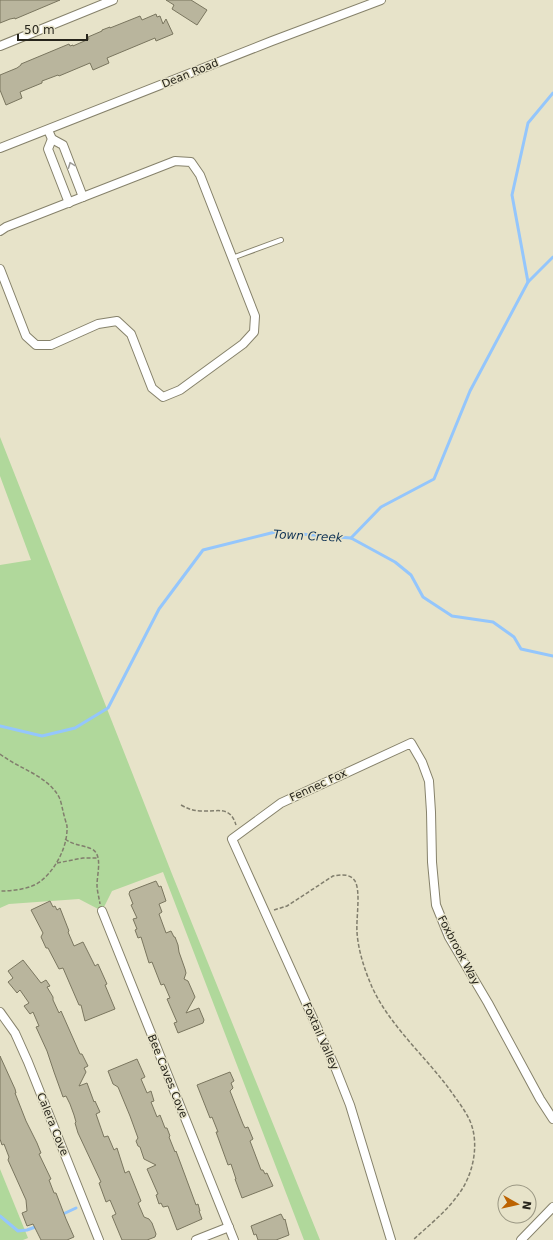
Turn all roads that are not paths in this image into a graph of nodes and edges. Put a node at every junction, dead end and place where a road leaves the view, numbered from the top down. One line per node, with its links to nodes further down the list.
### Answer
1 (113, 0): 3 (street)
2 (381, 0): 4 (street, Dean Road)
3 (0, 46)
4 (48, 130): 5 (street); 6 (street, Dean Road)
5 (52, 139): 7 (street, one-way to 5); 8 (street)
6 (0, 148)
7 (83, 197): 8 (street); 11 (street)
8 (69, 203): 9 (street)
9 (0, 231)
10 (282, 240): 11 (lane)
11 (232, 258): 12 (street)
12 (0, 269)
13 (411, 743): 14 (street, Fennec Fox); 17 (street, Foxbrook Way)
14 (235, 837): 23 (street, Foxtail Valley)
15 (102, 911): 19 (street, Bee Caves Cove)
16 (0, 1012): 20 (street, Calera Cove)
17 (553, 1119)
18 (553, 1207): 24 (street)
19 (229, 1227): 21 (street); 22 (street, Bee Caves Cove)
20 (99, 1240)
21 (196, 1240)
22 (234, 1240)
23 (391, 1240)
24 (521, 1240)

